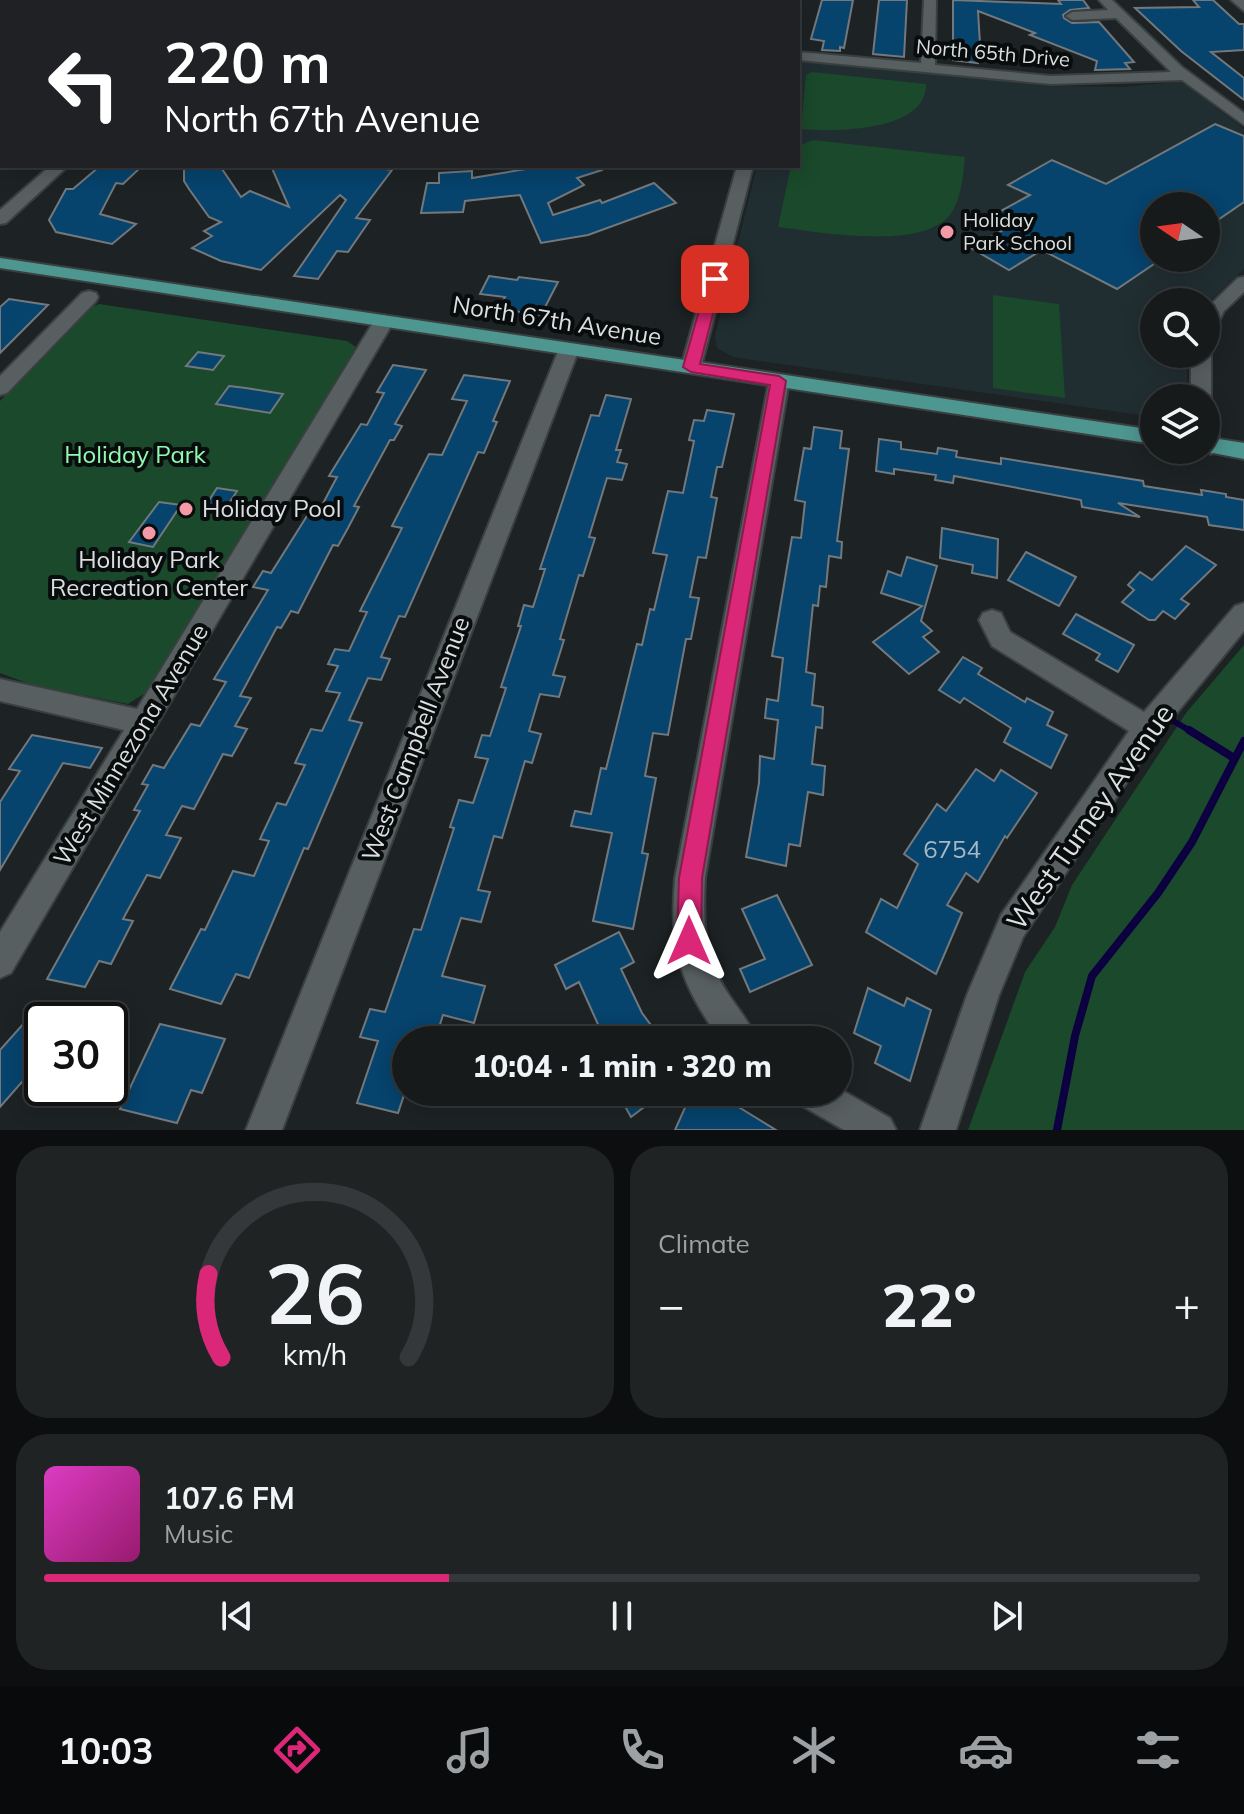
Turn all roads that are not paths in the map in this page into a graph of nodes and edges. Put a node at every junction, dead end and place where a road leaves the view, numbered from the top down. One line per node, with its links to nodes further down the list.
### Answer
1 (930, 0): 8 (street)
2 (1105, 0): 5 (street)
3 (1237, 0): 4 (street)
4 (1244, 7)
5 (1117, 14): 6 (street); 9 (street)
6 (1072, 16)
7 (800, 56): 8 (street, North 65th Drive)
8 (928, 69): 9 (street, North 65th Drive)
9 (1184, 76): 10 (street)
10 (1244, 120)
11 (58, 168): 13 (street)
12 (744, 168): 20 (street)
13 (0, 219)
14 (0, 263): 18 (main road, North 67th Avenue)
15 (1244, 282): 17 (street)
16 (89, 297): 22 (street)
17 (1220, 304)
18 (384, 321): 19 (main road, North 67th Avenue); 29 (street, West Minnezona Avenue)
19 (569, 349): 20 (main road, North 67th Avenue); 34 (street, West Campbell Avenue)
20 (691, 367): 21 (main road, North 67th Avenue)
21 (779, 381): 23 (main road, North 67th Avenue); 32 (street)
22 (0, 388)
23 (1140, 435)
24 (1220, 442): 25 (main road)
25 (1244, 451)
26 (1244, 613): 30 (street, West Turney Avenue)
27 (992, 620): 30 (street)
28 (0, 690): 29 (street)
29 (144, 723): 31 (street, West Minnezona Avenue)
30 (1147, 728): 36 (street, West Turney Avenue)
31 (0, 962)
32 (730, 1026)
33 (836, 1106): 35 (street)
34 (264, 1130)
35 (878, 1130)
36 (938, 1130)

